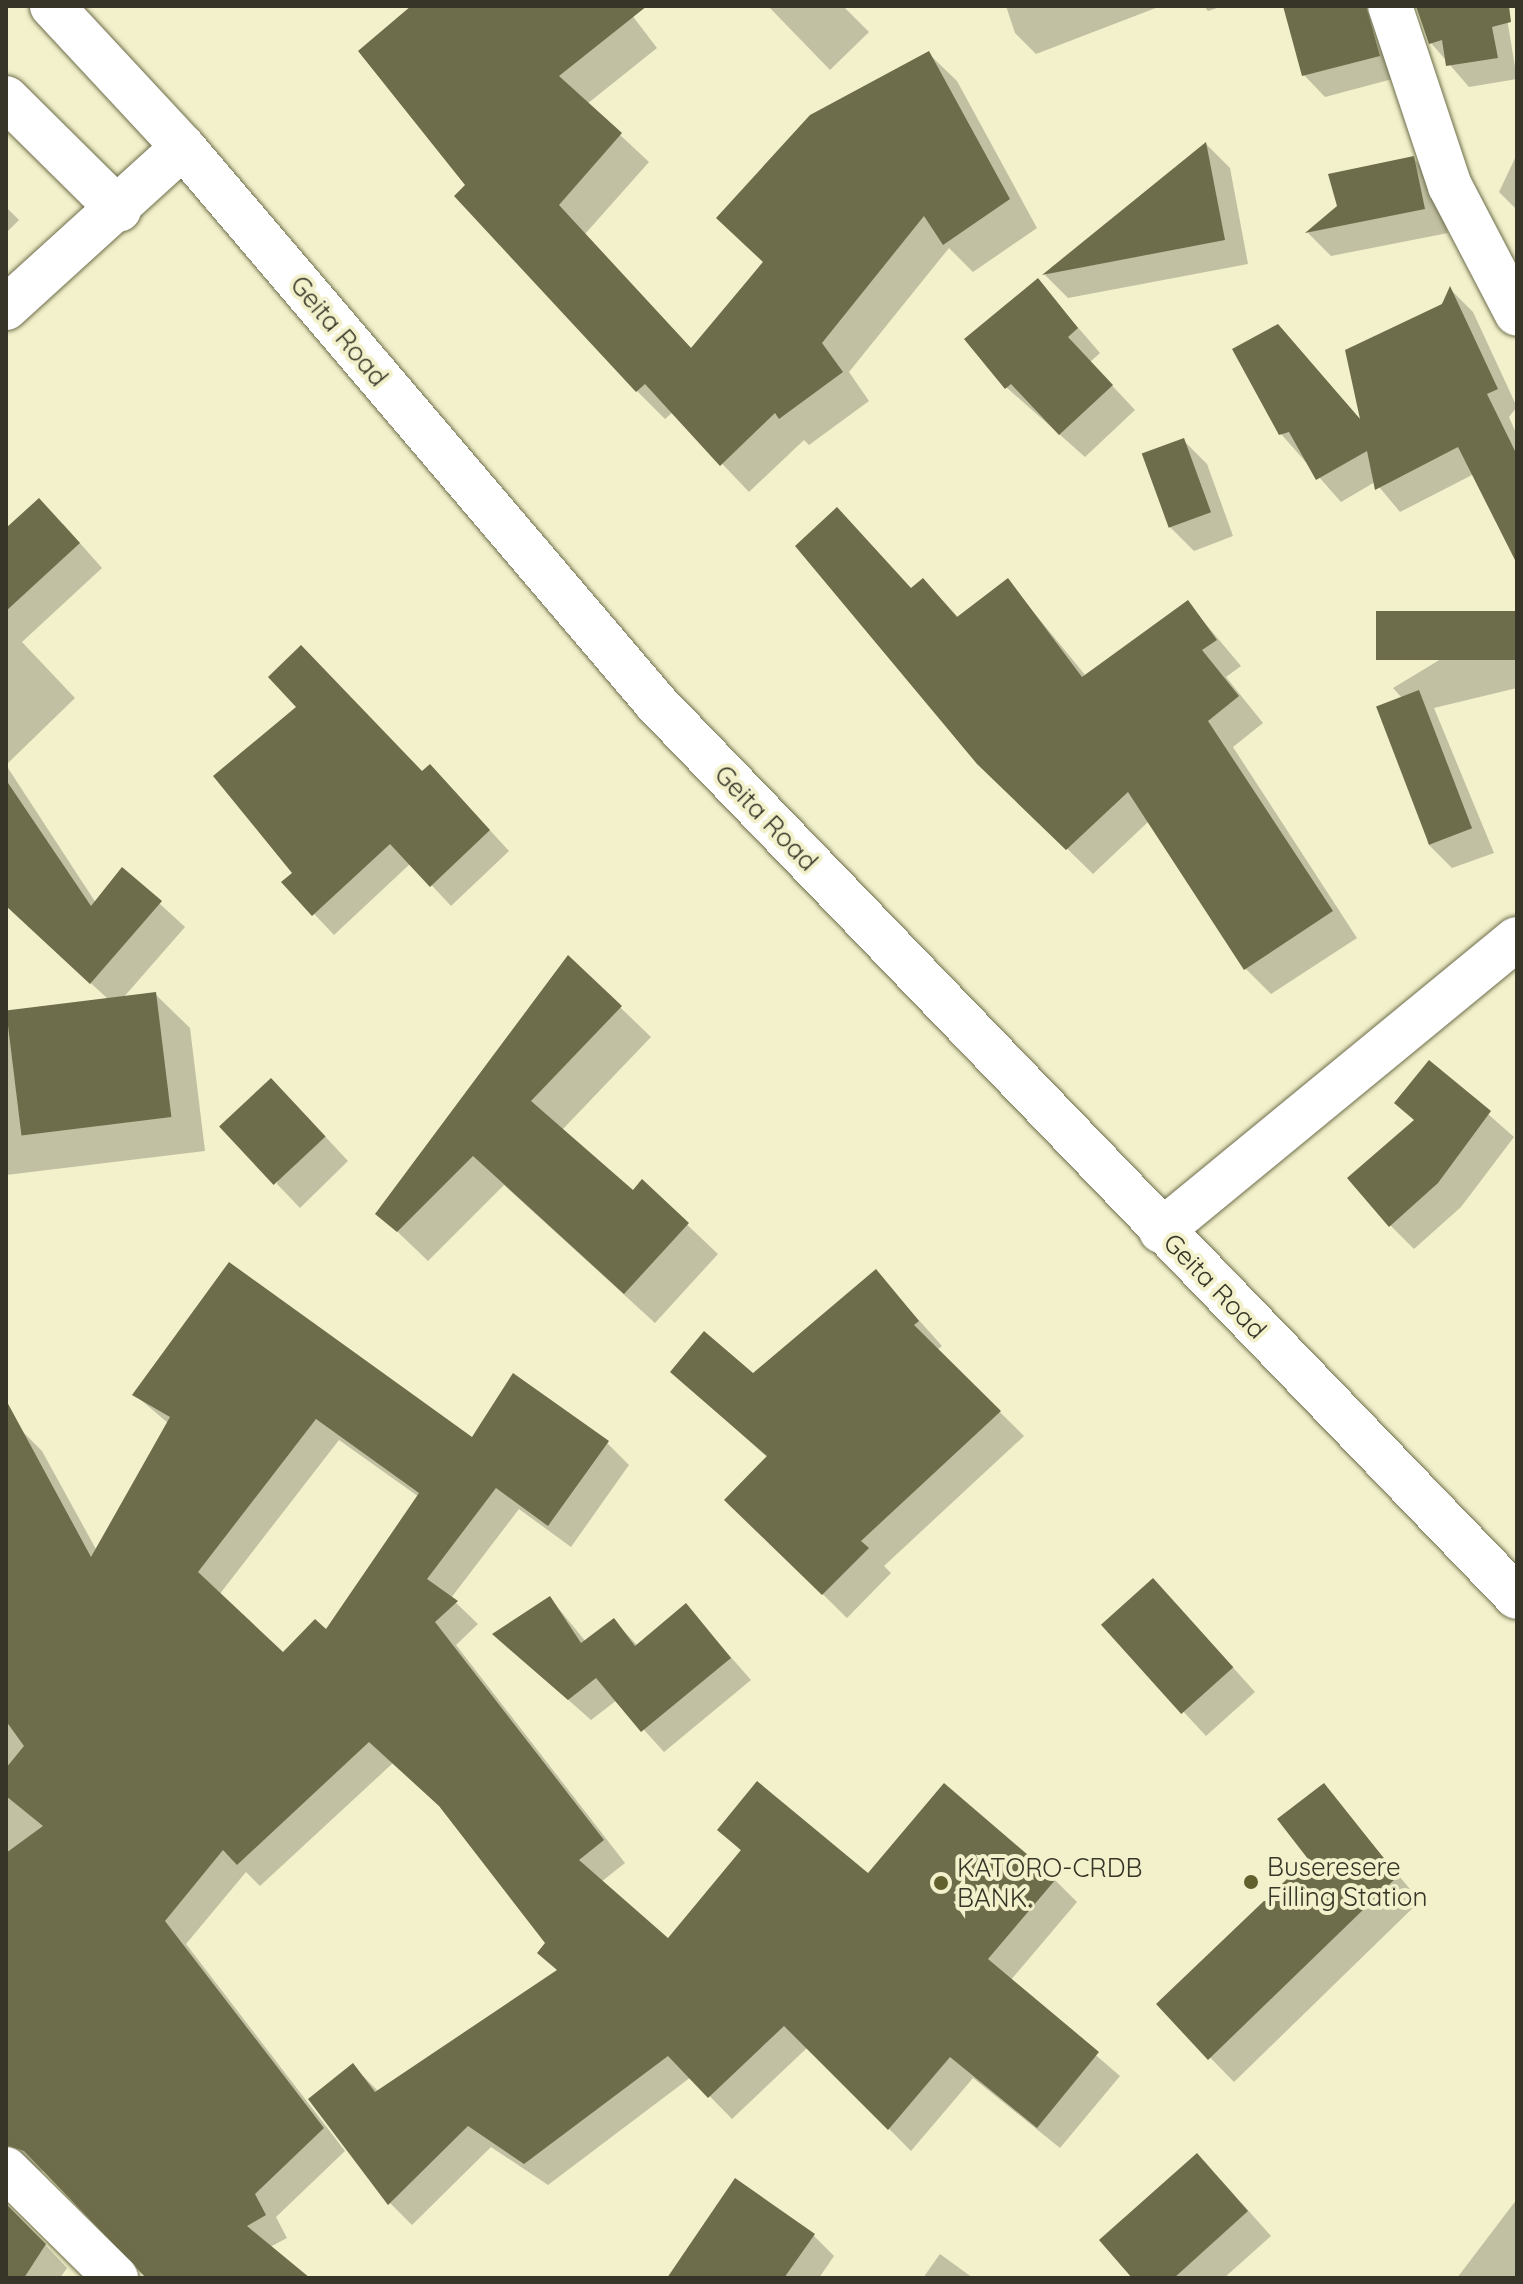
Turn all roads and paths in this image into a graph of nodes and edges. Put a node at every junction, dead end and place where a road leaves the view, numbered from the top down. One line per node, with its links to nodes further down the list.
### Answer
1 (52, 6): 4 (main road, Geita Road)
2 (1390, 6): 7 (main road)
3 (6, 98): 5 (main road)
4 (183, 147): 5 (main road); 9 (main road, Geita Road)
5 (119, 210): 6 (main road)
6 (6, 308)
7 (1517, 314)
8 (1517, 939): 9 (main road)
9 (1161, 1231): 10 (main road, Geita Road)
10 (1517, 1597)
11 (6, 2169): 12 (main road)
12 (116, 2278)

